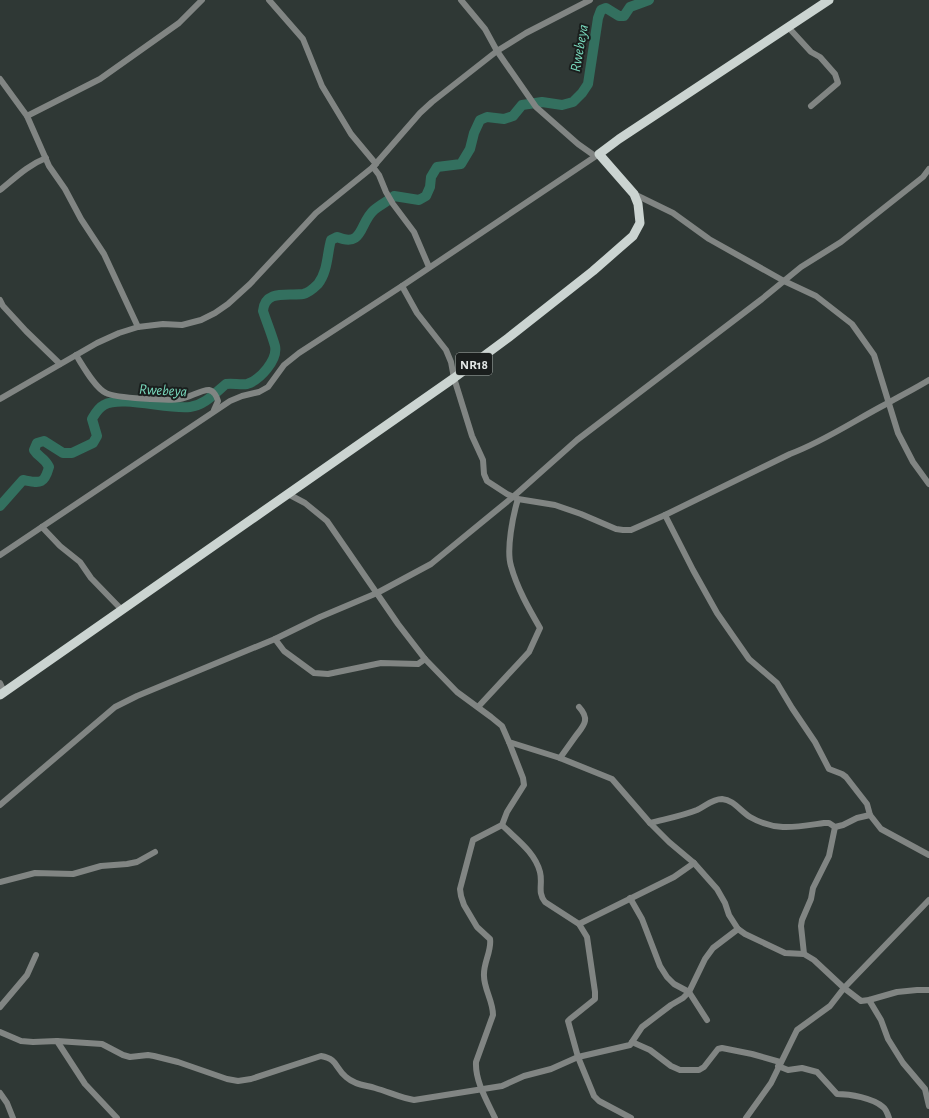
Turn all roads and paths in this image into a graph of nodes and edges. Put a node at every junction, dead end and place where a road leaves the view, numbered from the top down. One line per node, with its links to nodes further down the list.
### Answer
1 (202, 0): 10 (street)
2 (269, 0): 13 (street)
3 (461, 0): 7 (street)
4 (590, 0): 7 (street)
5 (829, 0): 6 (main road)
6 (788, 27): 9 (street); 11 (main road)
7 (497, 51): 11 (street); 13 (street)
8 (0, 79): 10 (street)
9 (811, 106)
10 (27, 116): 12 (street)
11 (597, 155): 16 (main road, NR18); 17 (street)
12 (46, 158): 15 (street); 21 (street)
13 (374, 166): 17 (street); 21 (street)
14 (929, 169): 18 (street)
15 (0, 190)
16 (634, 194): 18 (street); 24 (main road, NR18)
17 (429, 267): 19 (street)
18 (784, 281): 27 (street); 31 (street)
19 (402, 286): 24 (street); 28 (street)
20 (1, 304): 23 (street)
21 (138, 327): 22 (street)
22 (76, 355): 23 (street); 28 (street)
23 (60, 364): 26 (street)
24 (454, 378): 30 (main road, NR18); 31 (street)
25 (929, 380): 27 (street)
26 (0, 399)
27 (888, 402): 29 (street); 32 (street)
28 (214, 412): 33 (street)
29 (929, 484)
30 (288, 494): 35 (street); 36 (main road, NR18)
31 (516, 498): 32 (street); 35 (street); 41 (street)
32 (665, 515): 46 (street)
33 (42, 527): 34 (street); 36 (street)
34 (0, 554)
35 (377, 593): 37 (street); 38 (street)
36 (122, 610): 40 (main road, NR18)
37 (275, 639): 38 (street); 45 (street)
38 (425, 659): 41 (street)
39 (0, 683): 40 (street)
40 (2, 694)
41 (478, 707): 43 (street)
42 (579, 707): 44 (street)
43 (509, 742): 44 (street); 48 (street)
44 (560, 758): 47 (street)
45 (0, 805)
46 (870, 815): 49 (street); 51 (street)
47 (650, 824): 49 (street); 52 (street)
48 (502, 825): 56 (street); 71 (street)
49 (835, 827): 58 (street)
50 (155, 852): 53 (street)
51 (929, 855)
52 (694, 862): 54 (street); 57 (street)
53 (0, 882)
54 (630, 898): 56 (street); 62 (street)
55 (929, 900): 60 (street)
56 (579, 924): 69 (street)
57 (738, 929): 58 (street); 62 (street)
58 (804, 954): 60 (street)
59 (36, 955): 64 (street)
60 (844, 988): 63 (street); 70 (street)
61 (929, 990): 63 (street)
62 (689, 992): 65 (street); 68 (street)
63 (869, 1000): 73 (street)
64 (0, 1007)
65 (707, 1020)
66 (0, 1032): 67 (street)
67 (57, 1041): 71 (street); 75 (street)
68 (632, 1042): 69 (street); 70 (street)
69 (578, 1057): 71 (street); 77 (street)
70 (779, 1064): 78 (street); 79 (street)
71 (481, 1089): 76 (street)
72 (0, 1093): 74 (street)
73 (929, 1106)
74 (13, 1118)
75 (117, 1118)
76 (495, 1118)
77 (631, 1118)
78 (746, 1118)
79 (889, 1118)

